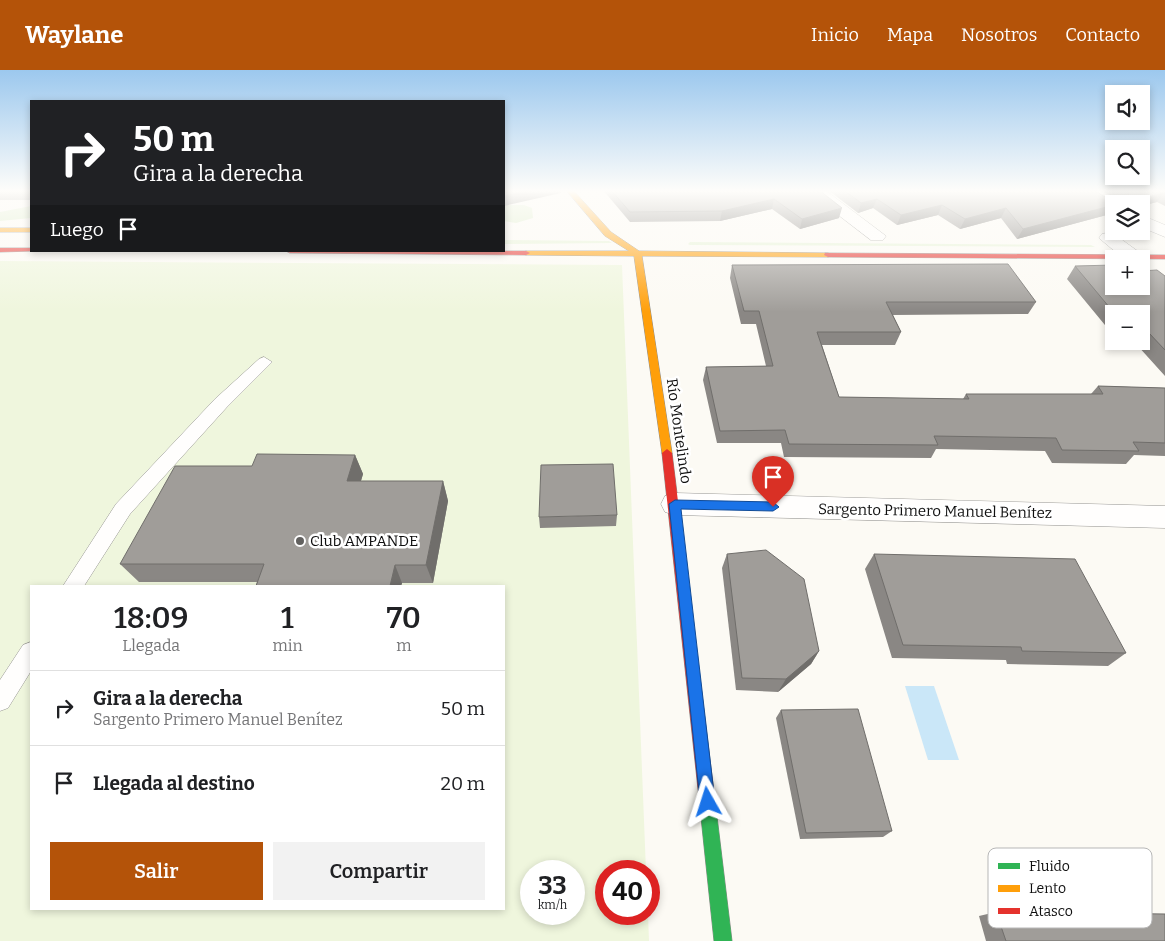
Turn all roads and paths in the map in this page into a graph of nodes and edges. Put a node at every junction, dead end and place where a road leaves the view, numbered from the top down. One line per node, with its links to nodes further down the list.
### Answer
1 (605, 231): 4 (main road)
2 (874, 231): 7 (street)
3 (589, 234): 4 (main road)
4 (608, 234): 5 (main road); 15 (main road)
5 (628, 235)
6 (857, 236): 7 (main road)
7 (882, 236)
8 (1103, 238): 13 (street)
9 (1150, 238): 10 (main road)
10 (1165, 238)
11 (0, 250): 12 (main road)
12 (30, 250)
13 (1121, 250)
14 (406, 252): 15 (main road)
15 (638, 254): 18 (main road); 20 (main road, Río Montelindo)
16 (1165, 256): 17 (main road)
17 (1150, 260)
18 (1105, 262)
19 (264, 362): 22 (lane)
20 (675, 504): 21 (street, Sargento Primero Manuel Benítez); 25 (main road, Río Montelindo)
21 (1165, 517)
22 (75, 585)
23 (30, 654): 24 (lane)
24 (0, 700)
25 (723, 941)

